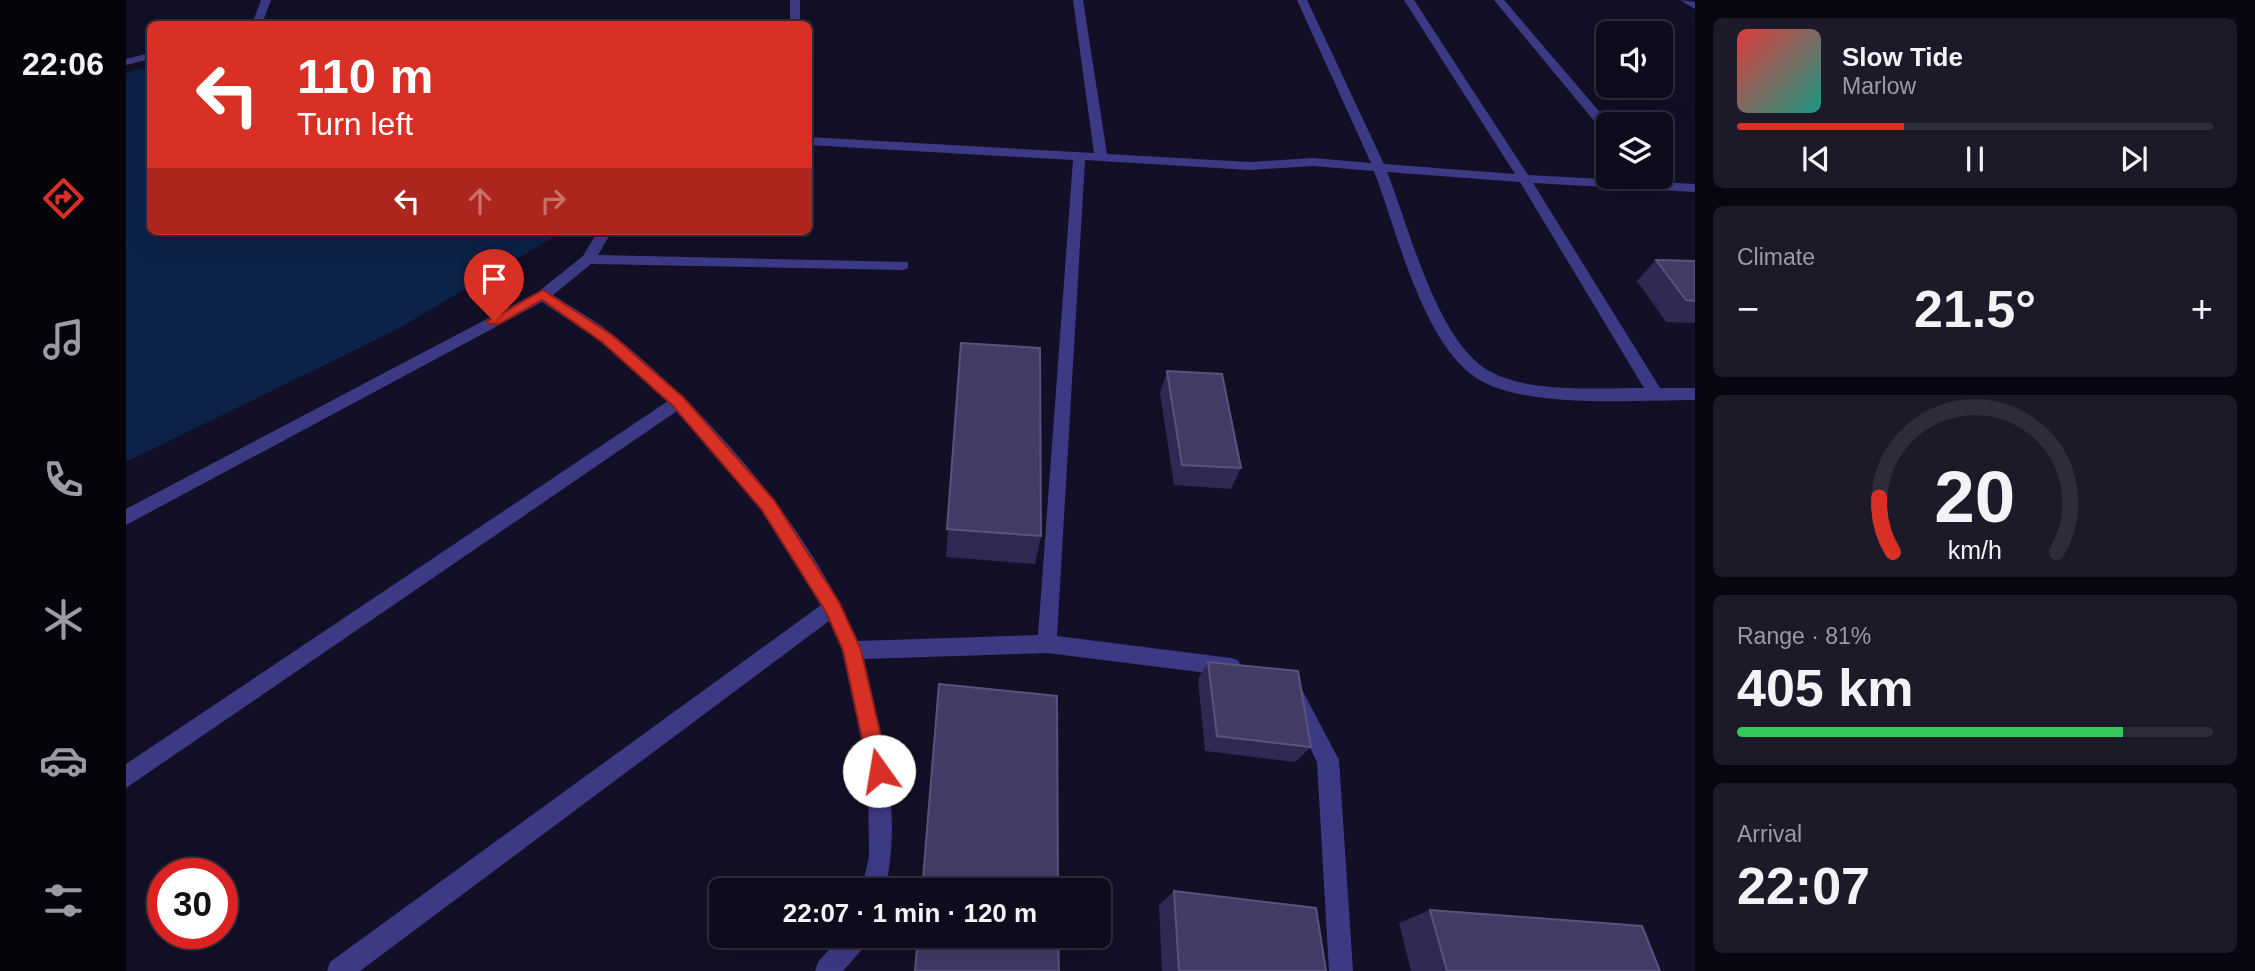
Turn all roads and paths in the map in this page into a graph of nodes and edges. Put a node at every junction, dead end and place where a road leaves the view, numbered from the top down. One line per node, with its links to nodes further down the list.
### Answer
1 (266, 0): 9 (street)
2 (794, 0): 10 (street)
3 (1078, 0): 16 (street)
4 (1302, 0): 17 (street)
5 (1409, 0): 18 (street)
6 (1499, 0): 13 (street)
7 (1685, 0): 8 (street)
8 (1695, 6)
9 (258, 21)
10 (795, 21)
11 (147, 57): 12 (street)
12 (126, 62)
13 (1596, 116)
14 (812, 141): 15 (street)
15 (1079, 158): 16 (street); 31 (street)
16 (1101, 159): 17 (street)
17 (1379, 166): 18 (street); 26 (street)
18 (1524, 179): 19 (street); 26 (street)
19 (1596, 180)
20 (1673, 184): 21 (street)
21 (1695, 188)
22 (603, 235): 23 (street)
23 (589, 259): 24 (street); 25 (street)
24 (903, 265)
25 (543, 295): 28 (street); 29 (street)
26 (1655, 393): 27 (street)
27 (1695, 394)
28 (679, 402): 30 (street); 35 (street)
29 (126, 518)
30 (833, 607): 32 (street); 38 (street)
31 (1047, 644): 32 (street); 33 (street)
32 (852, 650): 36 (street)
33 (1251, 673)
34 (1275, 680): 40 (street)
35 (126, 777)
36 (876, 878)
37 (847, 948): 39 (street)
38 (339, 971)
39 (827, 971)
40 (1340, 971)

